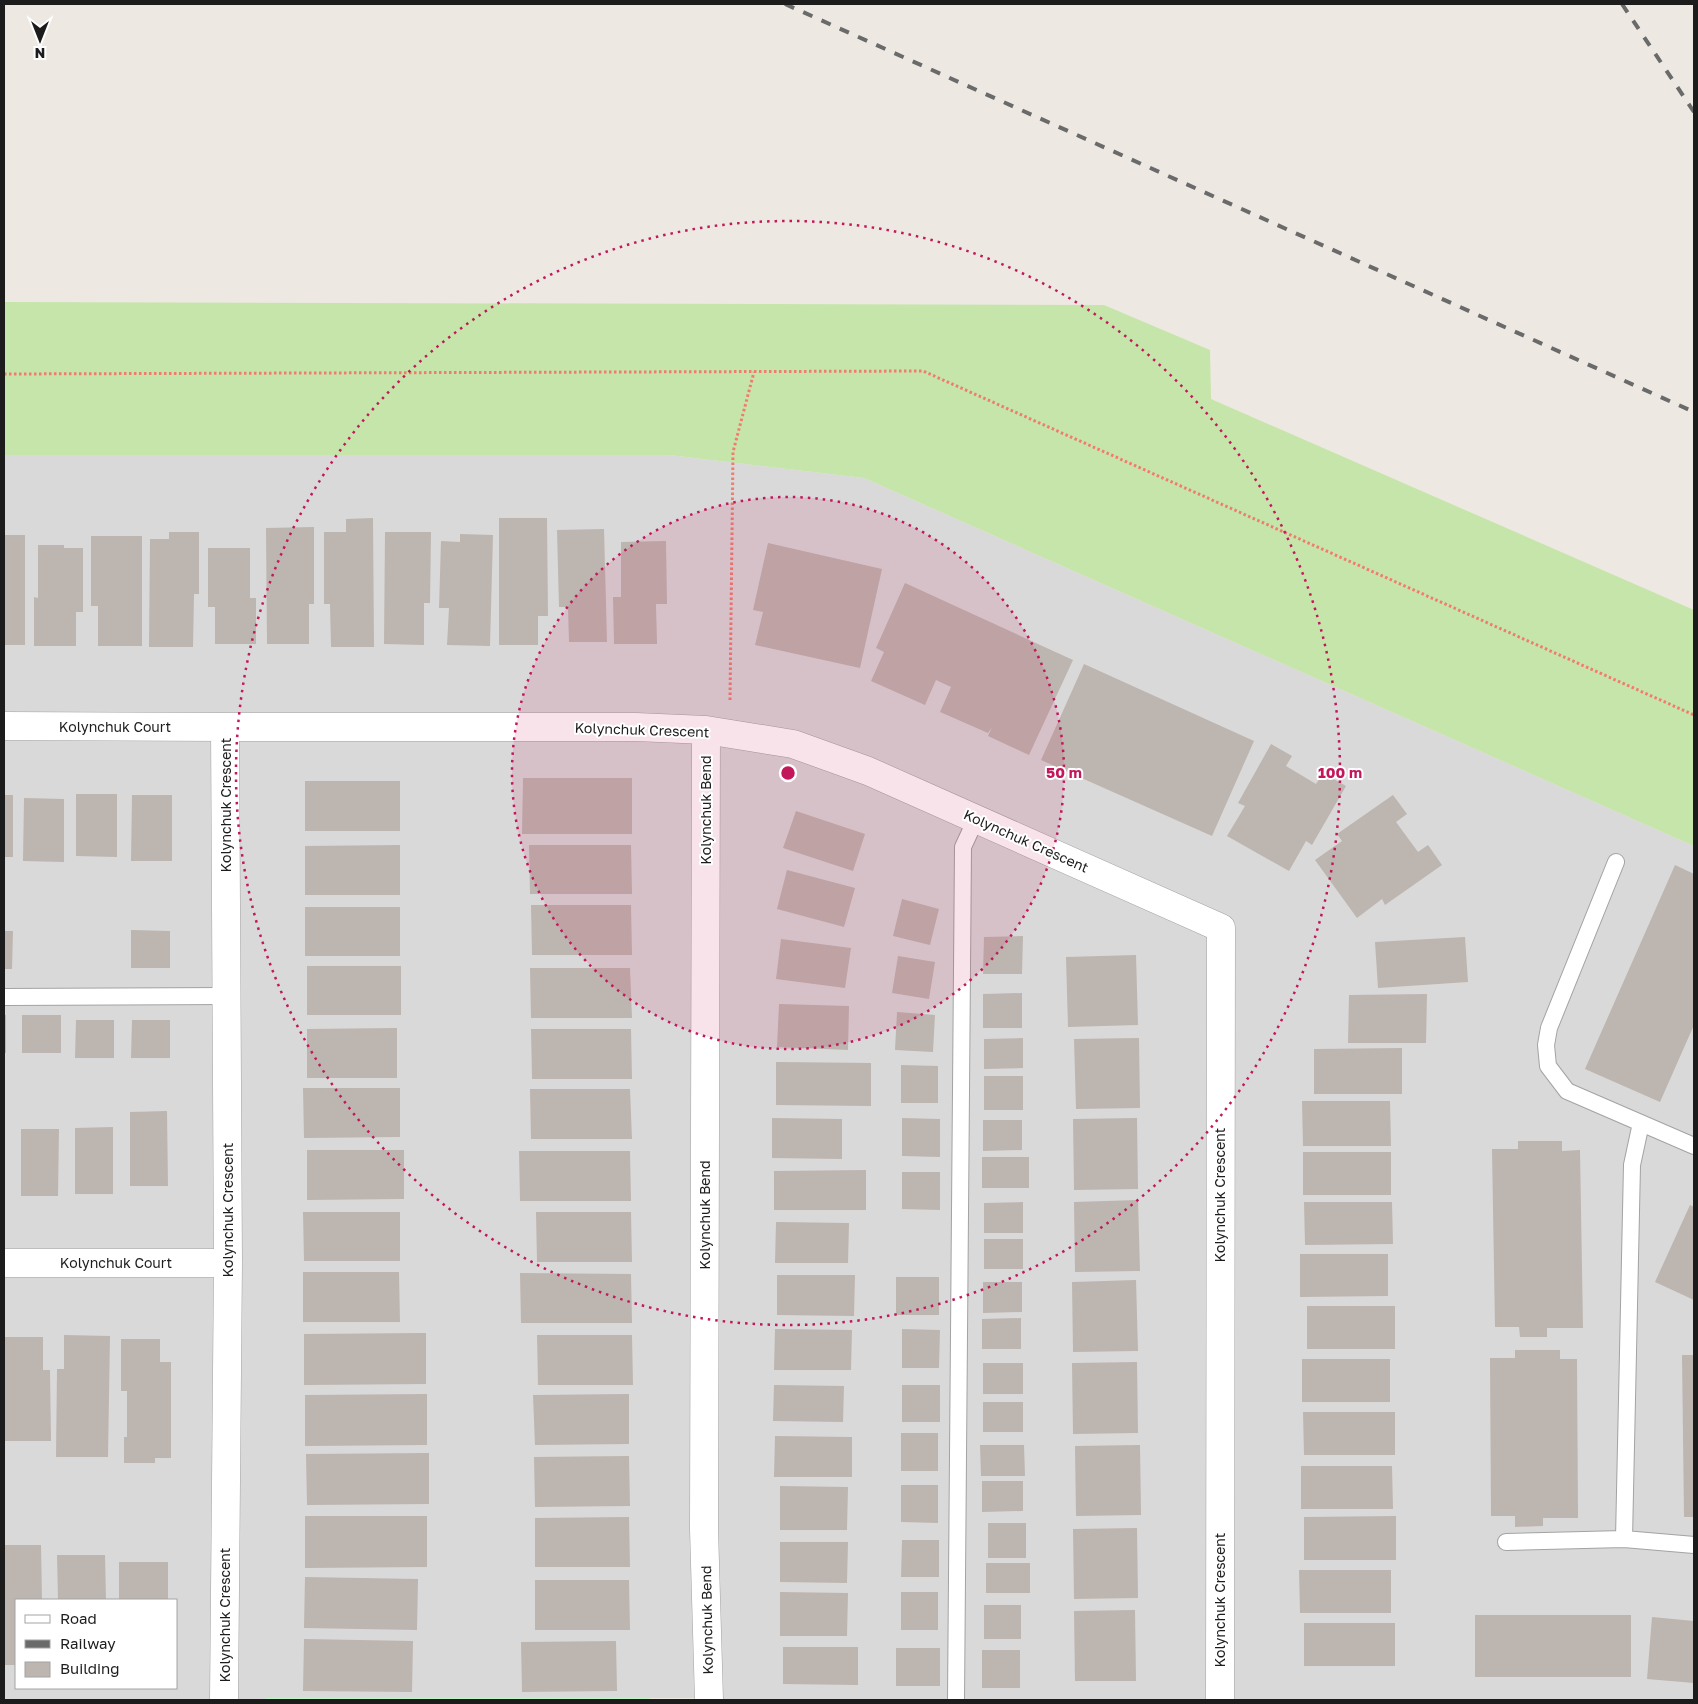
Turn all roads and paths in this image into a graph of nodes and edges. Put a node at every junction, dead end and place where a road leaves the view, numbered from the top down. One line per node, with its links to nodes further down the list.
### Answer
1 (754, 372): 2 (path); 3 (path); 4 (path)
2 (4, 374)
3 (730, 700)
4 (1694, 715)
5 (4, 726): 6 (street, Kolynchuk Court)
6 (226, 727): 7 (street, Kolynchuk Crescent); 11 (street, Kolynchuk Crescent)
7 (706, 730): 8 (street, Kolynchuk Crescent); 20 (street, Kolynchuk Bend)
8 (976, 819): 21 (lane); 22 (street, Kolynchuk Crescent)
9 (1616, 862): 12 (lane)
10 (4, 996): 11 (lane)
11 (227, 996): 15 (street, Kolynchuk Crescent)
12 (1641, 1123): 13 (lane); 16 (lane)
13 (1694, 1146)
14 (4, 1263): 15 (street, Kolynchuk Court)
15 (228, 1263): 19 (street, Kolynchuk Crescent)
16 (1624, 1539): 17 (lane); 18 (lane)
17 (1506, 1542)
18 (1694, 1546)
19 (224, 1700)
20 (708, 1700)
21 (956, 1700)
22 (1220, 1700)

